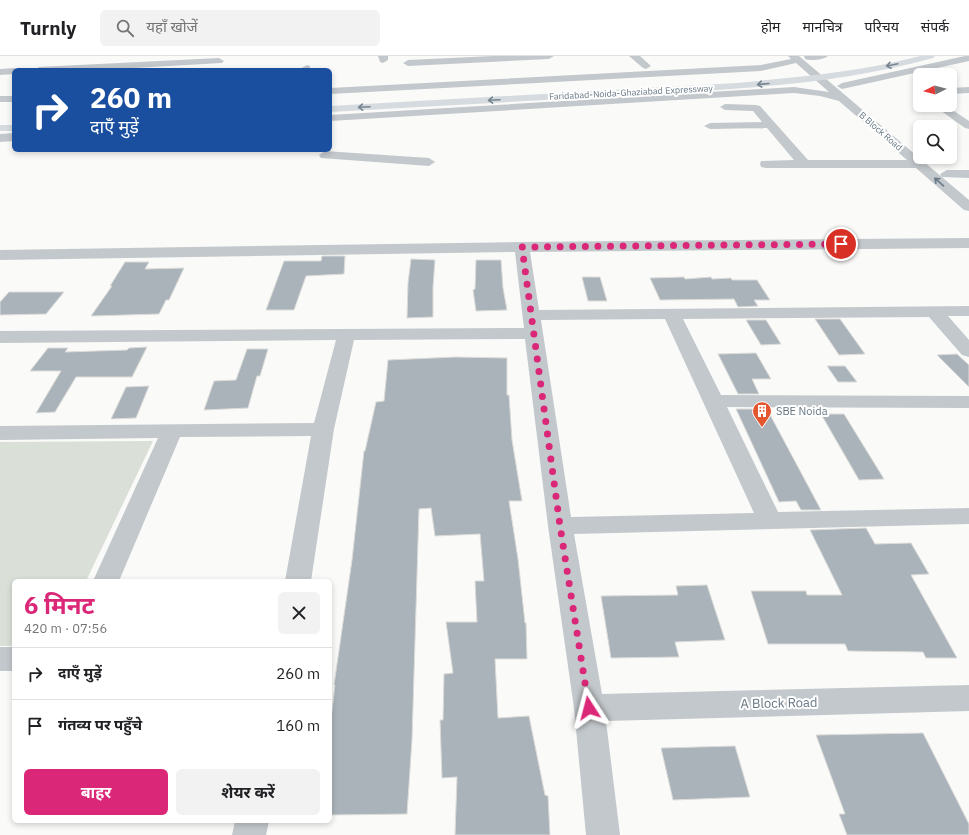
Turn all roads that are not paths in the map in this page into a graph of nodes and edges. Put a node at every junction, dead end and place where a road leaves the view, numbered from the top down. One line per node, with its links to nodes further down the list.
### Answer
1 (549, 56): 8 (street)
2 (634, 56): 13 (street)
3 (823, 56): 6 (street)
4 (890, 56): 25 (main road, Faridabad-Noida-Ghaziabad Expressway)
5 (930, 56): 31 (main road, Faridabad-Noida-Ghaziabad Expressway, one-way to 31)
6 (801, 57): 18 (street, B Block Road); 21 (street); 24 (street, B Block Road)
7 (969, 58): 18 (street)
8 (442, 59): 12 (street)
9 (155, 60): 11 (street); 14 (street)
10 (726, 60): 13 (street)
11 (220, 62)
12 (408, 63)
13 (646, 66): 17 (street)
14 (61, 68)
15 (12, 71): 16 (street)
16 (0, 72)
17 (332, 82)
18 (842, 86): 43 (street, B Block Road)
19 (957, 90): 20 (street)
20 (969, 90)
21 (332, 91)
22 (0, 99): 23 (street)
23 (12, 99)
24 (843, 99): 34 (street); 44 (street, B Block Road)
25 (332, 100)
26 (725, 107): 36 (street)
27 (12, 108): 30 (street)
28 (957, 108): 29 (street)
29 (963, 108)
30 (0, 109)
31 (332, 109)
32 (948, 112): 38 (street)
33 (12, 118): 35 (main road)
34 (332, 118)
35 (0, 119)
36 (769, 125): 37 (street); 49 (street)
37 (710, 126)
38 (969, 126)
39 (0, 128): 40 (main road)
40 (12, 128)
41 (12, 137): 42 (street)
42 (0, 138)
43 (913, 149)
44 (913, 150)
45 (324, 155): 47 (street)
46 (913, 158): 49 (street)
47 (429, 162)
48 (766, 164): 49 (street)
49 (804, 164)
50 (929, 164): 55 (street, B Block Road, one-way to 50)
51 (932, 164): 52 (street, B Block Road)
52 (947, 174): 53 (street); 54 (street, B Block Road)
53 (969, 174)
54 (969, 192)
55 (969, 207)
56 (969, 244): 57 (street)
57 (522, 247): 58 (street); 62 (street)
58 (0, 255)
59 (969, 311): 60 (street)
60 (934, 312): 61 (street); 65 (street)
61 (672, 314): 62 (street); 66 (street)
62 (533, 324): 63 (street); 73 (street)
63 (346, 336): 64 (street); 68 (street)
64 (0, 337)
65 (969, 351)
66 (712, 401): 67 (street); 72 (street)
67 (969, 402)
68 (323, 429): 69 (street); 75 (street)
69 (172, 431): 70 (street); 74 (street)
70 (0, 433)
71 (969, 516): 72 (street)
72 (770, 520): 73 (street)
73 (560, 526): 79 (street)
74 (107, 579)
75 (298, 579)
76 (0, 659): 77 (street)
77 (12, 659)
78 (969, 698): 79 (street, A Block Road)
79 (589, 708): 82 (street)
80 (252, 823): 81 (street)
81 (250, 835)
82 (602, 835)

